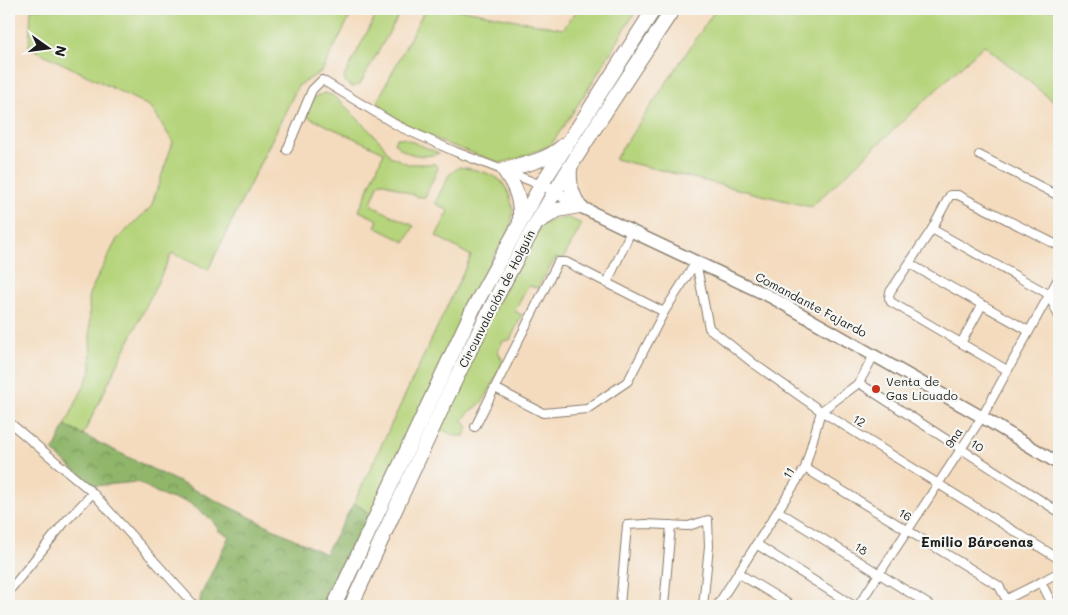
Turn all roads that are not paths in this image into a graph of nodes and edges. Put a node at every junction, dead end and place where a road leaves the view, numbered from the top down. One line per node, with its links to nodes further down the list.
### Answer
1 (654, 9): 3 (highway, Circunvalación de Holguín)
2 (673, 9): 6 (highway, Circunvalación de Holguín)
3 (570, 140): 7 (highway); 8 (highway, Circunvalación de Holguín)
4 (287, 150): 7 (street)
5 (979, 155): 10 (street)
6 (570, 166): 9 (highway, Circunvalación de Holguín); 11 (highway)
7 (504, 170): 8 (street); 13 (highway)
8 (541, 185): 9 (street, Comandante Fajardo); 13 (highway, Circunvalación de Holguín)
9 (556, 191): 11 (street, Comandante Fajardo); 12 (highway, Circunvalación de Holguín)
10 (1059, 196)
11 (579, 206): 12 (highway); 15 (street, Comandante Fajardo)
12 (537, 222): 56 (highway, Circunvalación de Holguín)
13 (520, 224): 55 (highway, Circunvalación de Holguín)
14 (932, 229): 16 (street); 18 (street); 21 (street)
15 (631, 231): 17 (street, Comandante Fajardo); 20 (street)
16 (1059, 246)
17 (696, 262): 24 (street); 28 (street, Comandante Fajardo); 32 (street, 12)
18 (910, 264): 23 (street); 27 (street)
19 (1059, 277): 21 (street, 9na)
20 (607, 283): 24 (street); 31 (street)
21 (1048, 295): 22 (street); 25 (street); 26 (street, 9na)
22 (1059, 300)
23 (982, 305): 26 (street); 27 (street)
24 (664, 312): 31 (street)
25 (1059, 317)
26 (1029, 331): 29 (street, 9na)
27 (961, 342): 29 (street)
28 (874, 355): 30 (street); 33 (street, Comandante Fajardo)
29 (1007, 370): 33 (street, 9na)
30 (859, 383): 32 (street); 36 (street, 10)
31 (495, 388): 35 (street)
32 (822, 411): 38 (street, 11); 39 (street, 12)
33 (982, 417): 36 (street, 9na); 37 (street, Comandante Fajardo)
34 (9, 422): 40 (street)
35 (474, 427)
36 (960, 448): 39 (street, 9na); 42 (street, 10)
37 (1059, 464)
38 (805, 468): 41 (street, 11); 44 (street, 16)
39 (937, 483): 44 (street, 9na); 46 (street, 12)
40 (93, 493): 51 (street); 54 (street)
41 (778, 511): 45 (street, 11); 49 (street, 18)
42 (1059, 512)
43 (671, 525): 57 (street); 58 (street); 59 (street)
44 (908, 529): 49 (street, 9na); 52 (street, 16)
45 (756, 544): 48 (street, 11); 61 (street)
46 (1059, 559)
47 (1059, 572): 50 (street)
48 (738, 573): 53 (street, 11); 60 (street)
49 (879, 573): 61 (street, 9na); 62 (street, 18)
50 (1042, 582): 52 (street); 63 (street)
51 (9, 591)
52 (1008, 603)
53 (721, 605)
54 (195, 606)
55 (334, 606)
56 (351, 606)
57 (620, 606)
58 (664, 606)
59 (703, 606)
60 (792, 606)
61 (856, 606)
62 (932, 606)
63 (1053, 606)

